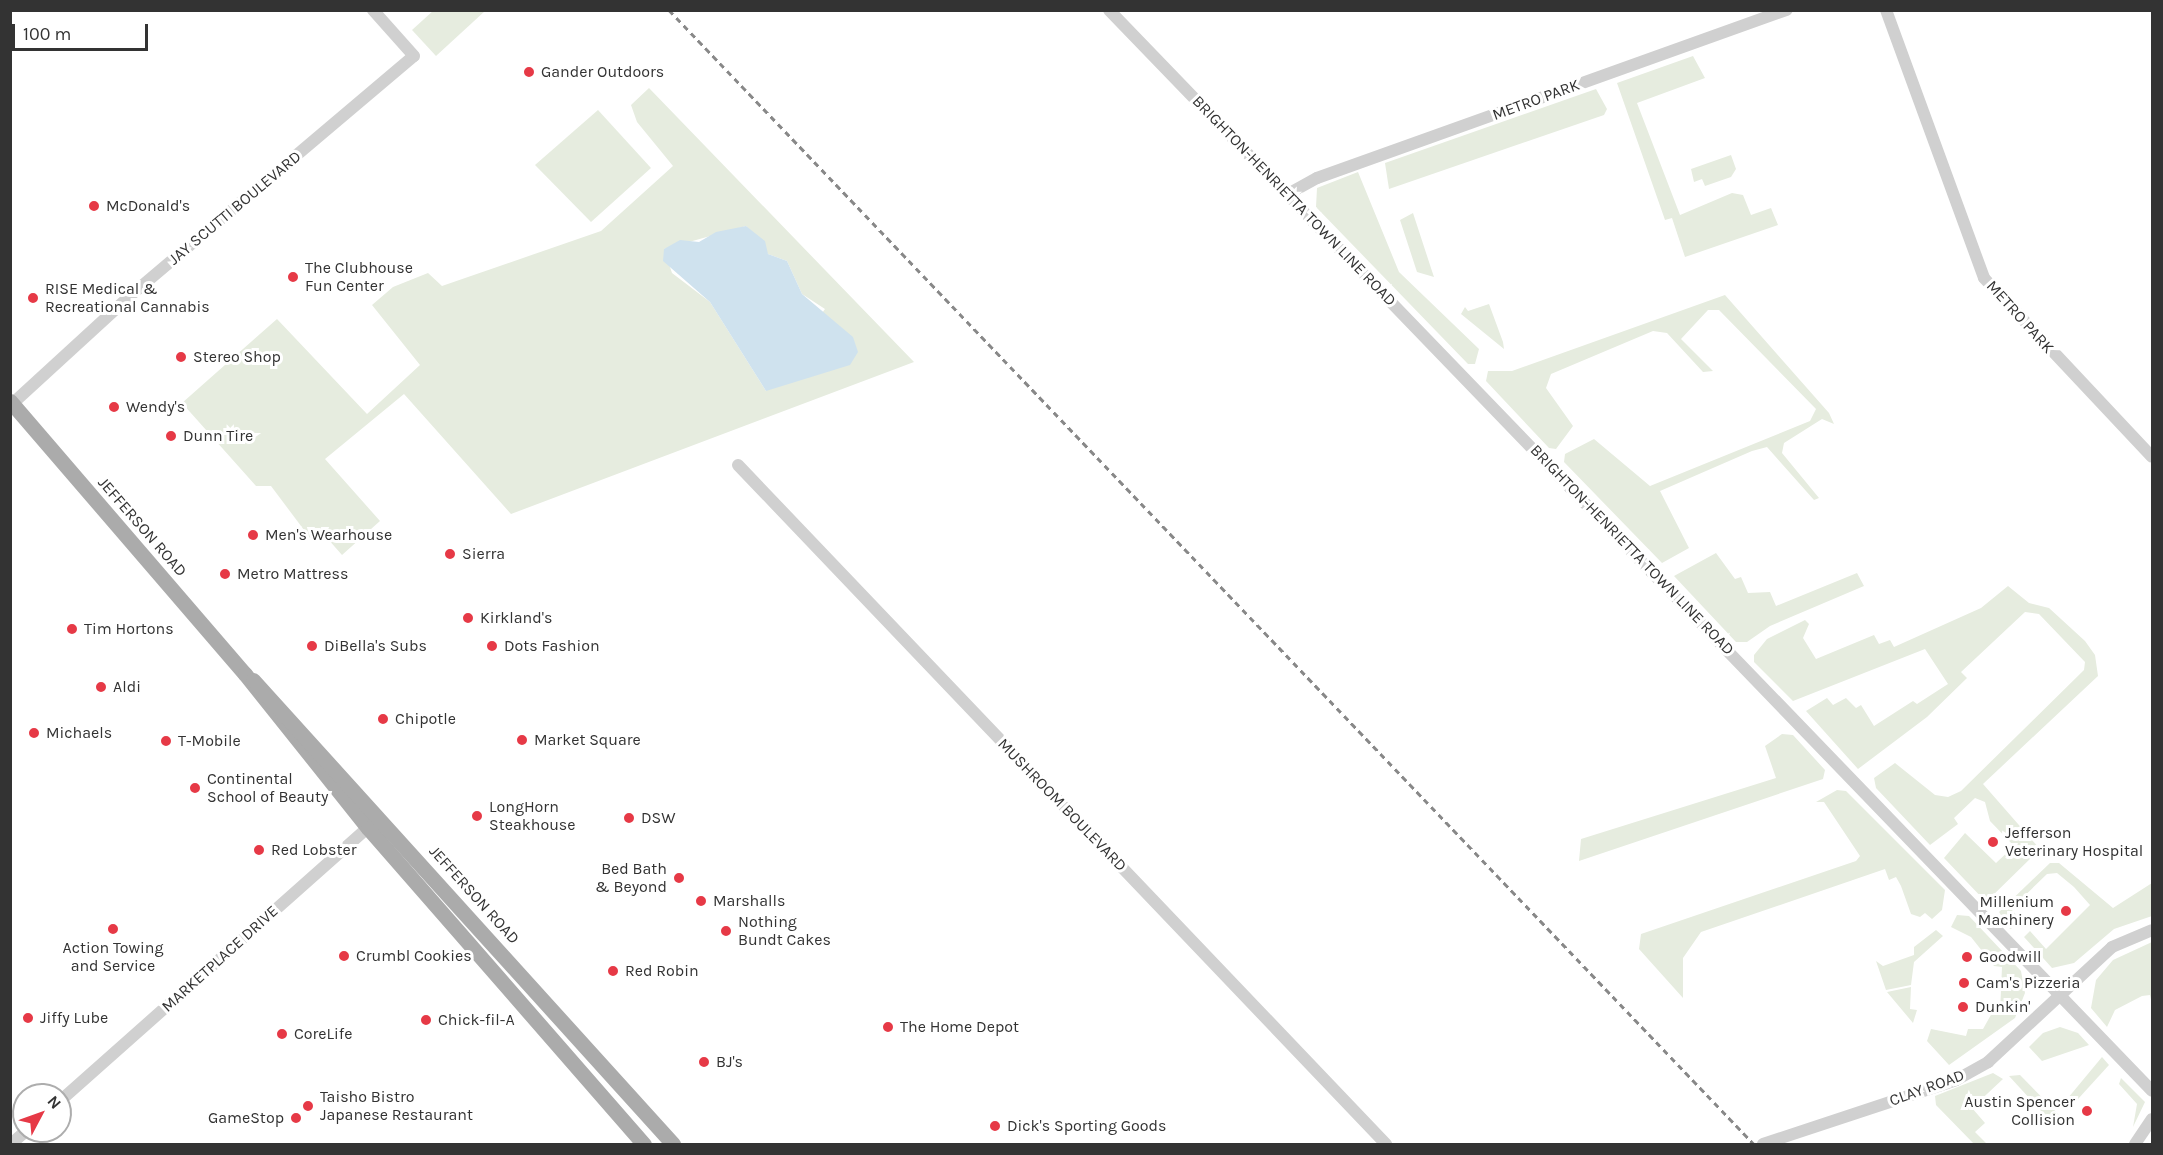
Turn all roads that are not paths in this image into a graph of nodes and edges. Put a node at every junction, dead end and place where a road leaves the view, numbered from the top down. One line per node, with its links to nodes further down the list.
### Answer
1 (373, 10): 6 (street, JAY SCUTTI BOULEVARD)
2 (1109, 10): 5 (street, BRIGHTON-HENRIETTA TOWN LINE ROAD)
3 (1787, 10): 5 (street, METRO PARK)
4 (1886, 10): 7 (street, METRO PARK)
5 (1288, 194): 13 (street, BRIGHTON-HENRIETTA TOWN LINE ROAD)
6 (11, 403): 9 (main road, JEFFERSON ROAD)
7 (2152, 457)
8 (738, 465): 19 (street, MUSHROOM BOULEVARD)
9 (245, 674): 10 (main road, JEFFERSON ROAD); 11 (main road, JEFFERSON ROAD)
10 (380, 817): 11 (street, MARKETPLACE DRIVE); 18 (main road, JEFFERSON ROAD)
11 (368, 828): 14 (street, MARKETPLACE DRIVE); 17 (main road, JEFFERSON ROAD)
12 (2152, 930): 13 (street, CLAY ROAD)
13 (2062, 997): 15 (street, BRIGHTON-HENRIETTA TOWN LINE ROAD); 20 (street, CLAY ROAD)
14 (72, 1090)
15 (2152, 1091)
16 (2152, 1119): 21 (street)
17 (644, 1144)
18 (673, 1144)
19 (1386, 1144)
20 (1763, 1144)
21 (2135, 1144)

